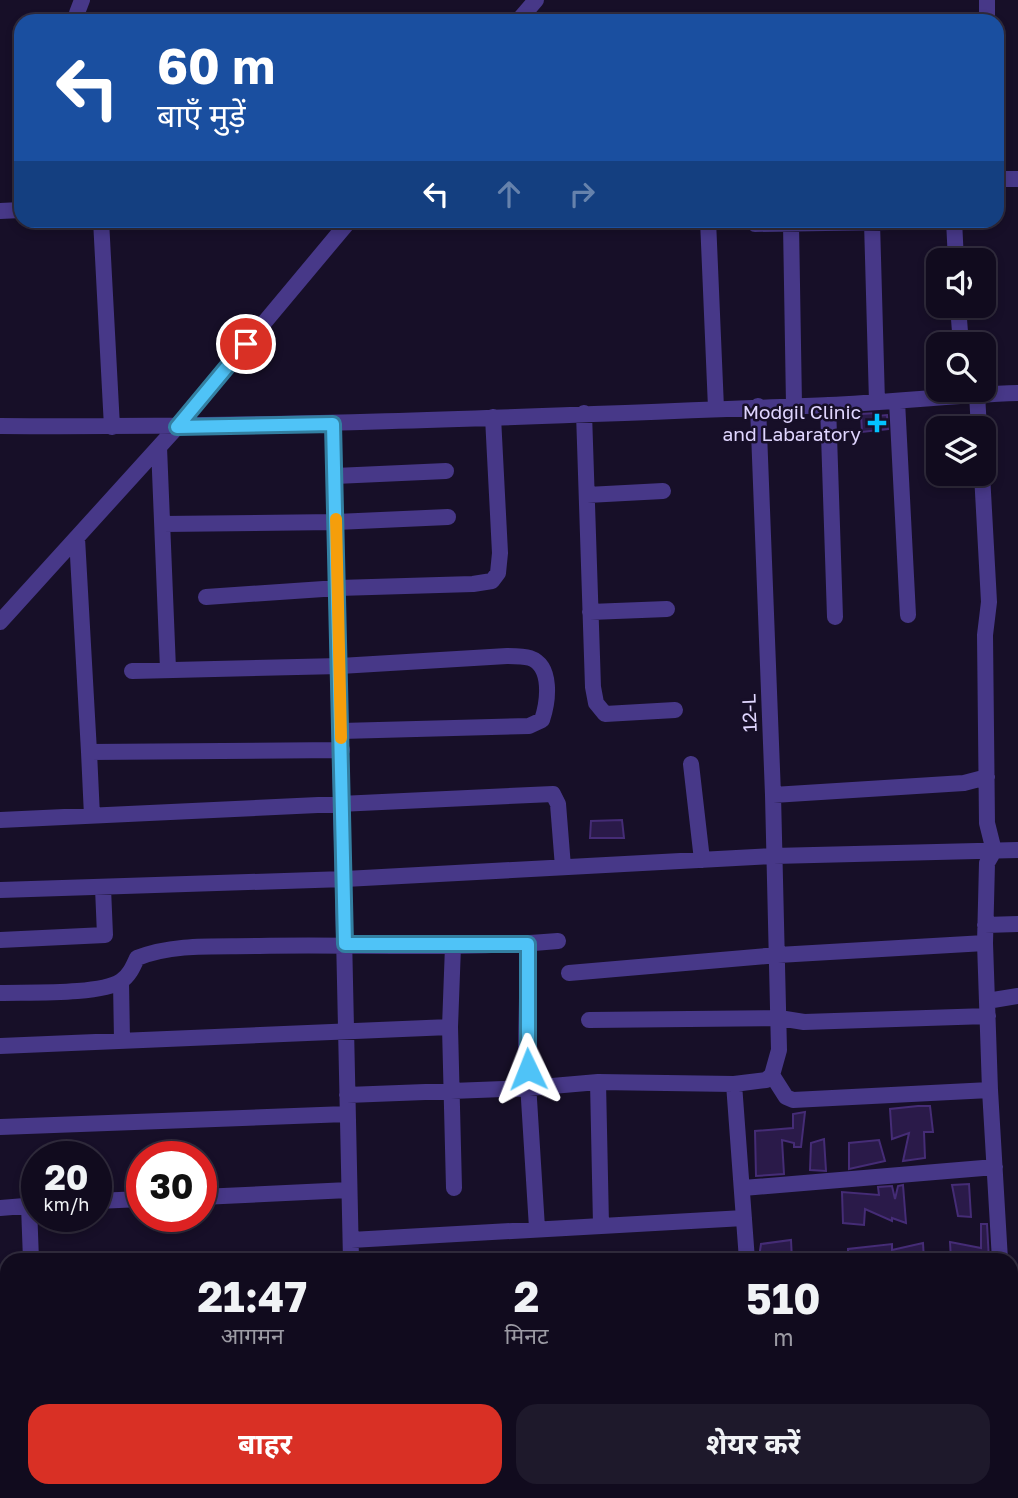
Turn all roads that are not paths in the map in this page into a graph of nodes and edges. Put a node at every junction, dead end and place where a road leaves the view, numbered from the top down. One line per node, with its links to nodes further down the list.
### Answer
1 (536, 0): 2 (street)
2 (524, 14)
3 (102, 228): 23 (street)
4 (343, 228): 24 (street)
5 (708, 228): 18 (street)
6 (791, 228): 15 (street)
7 (872, 228): 14 (street)
8 (954, 228): 9 (street)
9 (955, 248)
10 (996, 393): 11 (street)
11 (1018, 393)
12 (926, 398): 13 (street)
13 (897, 401): 14 (street); 39 (street)
14 (877, 402): 16 (street)
15 (794, 405): 16 (street); 17 (street)
16 (828, 405): 40 (street)
17 (758, 406): 18 (street); 51 (street, 12-L)
18 (716, 408): 19 (street)
19 (584, 413): 20 (street); 30 (street)
20 (493, 417): 21 (street); 35 (street)
21 (333, 424): 24 (street); 27 (street)
22 (0, 426): 23 (street)
23 (112, 427): 24 (street)
24 (177, 427): 25 (street)
25 (159, 447): 33 (street); 34 (street)
26 (446, 471): 27 (street)
27 (335, 476): 32 (street)
28 (983, 486): 50 (street)
29 (663, 491): 30 (street)
30 (587, 495): 38 (street)
31 (448, 517): 32 (street)
32 (336, 522): 33 (street); 35 (street)
33 (163, 524): 43 (street)
34 (76, 538): 41 (street); 48 (street)
35 (338, 588): 36 (street); 42 (street)
36 (206, 597)
37 (667, 609): 38 (street)
38 (590, 612): 45 (street)
39 (908, 615)
40 (835, 617)
41 (0, 622)
42 (340, 666): 43 (street); 46 (street); 46 (street)
43 (168, 669): 44 (street)
44 (132, 671)
45 (675, 710)
46 (341, 731): 47 (street)
47 (342, 750): 48 (street); 52 (street)
48 (89, 752): 53 (street)
49 (691, 764): 58 (street)
50 (987, 777): 51 (street); 56 (street)
51 (773, 796): 57 (street, 12-L)
52 (342, 804): 53 (street); 59 (street); 60 (street)
53 (92, 816): 54 (street)
54 (0, 820)
55 (1018, 850): 56 (street)
56 (994, 851): 57 (street); 64 (street)
57 (773, 856): 58 (street); 71 (street, 12-L)
58 (702, 860): 59 (street)
59 (563, 867): 60 (street)
60 (345, 879): 61 (street); 68 (street)
61 (103, 888): 62 (street); 65 (street)
62 (0, 890)
63 (1018, 923): 64 (street)
64 (985, 925): 67 (street)
65 (0, 940)
66 (558, 942): 69 (street)
67 (985, 943): 71 (street); 76 (street)
68 (345, 944): 70 (street); 73 (street); 80 (street)
69 (528, 944): 70 (street); 86 (street)
70 (453, 946): 79 (street)
71 (778, 955): 72 (street); 77 (street, 12-L)
72 (569, 973)
73 (121, 982): 74 (street); 81 (street)
74 (0, 993)
75 (1018, 996): 76 (street)
76 (988, 1008): 77 (street); 88 (street)
77 (779, 1017): 78 (street); 83 (street, 12-L)
78 (589, 1020)
79 (450, 1027): 80 (street); 87 (street)
80 (346, 1030): 81 (street); 89 (street)
81 (122, 1040): 82 (street)
82 (0, 1046)
83 (772, 1075): 85 (street); 88 (street)
84 (598, 1082): 85 (street); 86 (street); 100 (street)
85 (734, 1084): 94 (street)
86 (529, 1088): 87 (street); 101 (street)
87 (452, 1090): 89 (street); 93 (street)
88 (990, 1090): 92 (street)
89 (347, 1095): 90 (street)
90 (347, 1114): 91 (street); 95 (street)
91 (0, 1127)
92 (995, 1167): 94 (street); 107 (street)
93 (454, 1188)
94 (743, 1188): 99 (street)
95 (349, 1190): 96 (street); 103 (street)
96 (217, 1196)
97 (21, 1206): 98 (street)
98 (0, 1208)
99 (744, 1218): 100 (street); 106 (street)
100 (601, 1225): 101 (street)
101 (537, 1228): 103 (street)
102 (32, 1232): 104 (street)
103 (351, 1240): 105 (street)
104 (31, 1253)
105 (351, 1253)
106 (746, 1253)
107 (1000, 1253)
108 (270, 1498): 109 (street)
109 (297, 1498)
110 (788, 1498): 111 (street)
111 (795, 1498)

